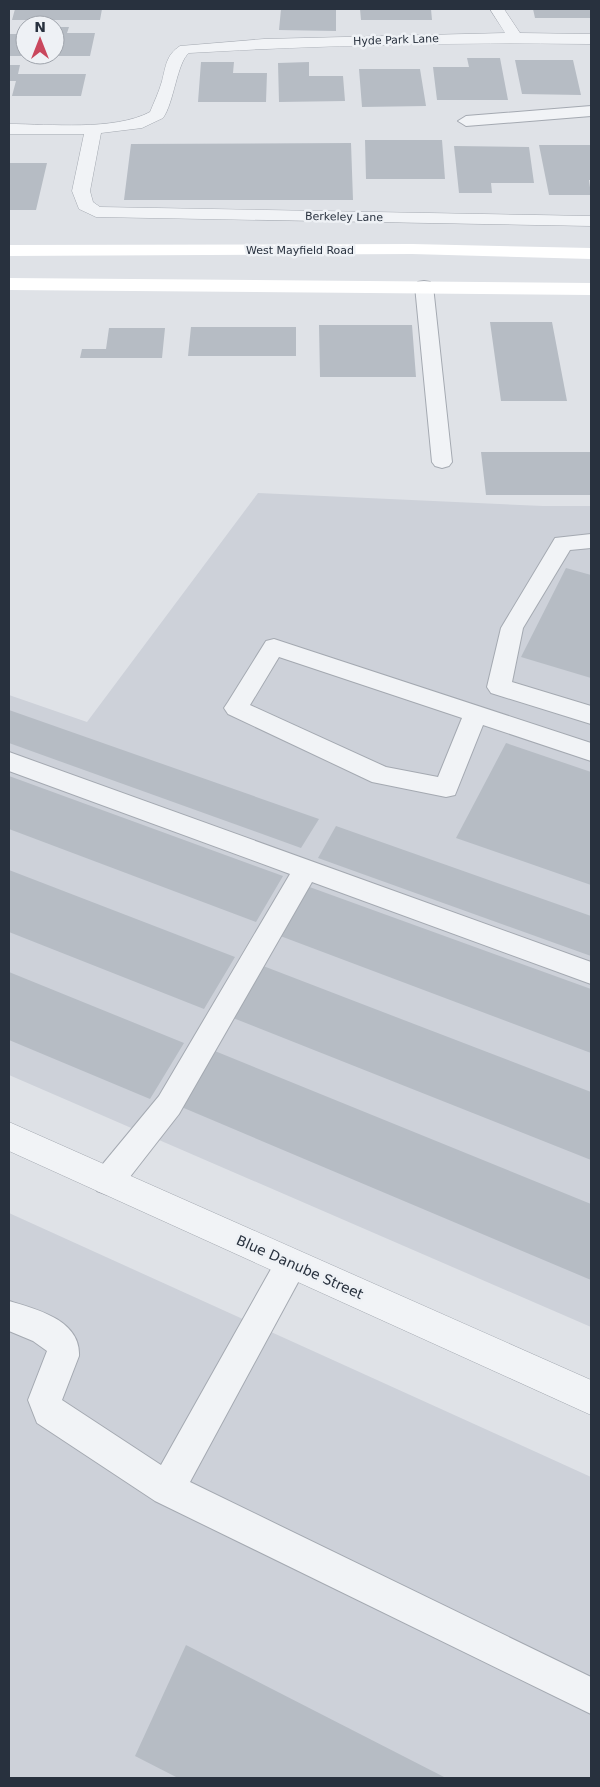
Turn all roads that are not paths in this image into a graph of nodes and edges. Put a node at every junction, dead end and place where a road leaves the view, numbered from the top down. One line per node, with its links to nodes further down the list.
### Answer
1 (497, 9): 2 (street)
2 (515, 37): 3 (street, Hyde Park Lane); 7 (street, Hyde Park Lane)
3 (591, 39)
4 (591, 111): 5 (lane)
5 (466, 121)
6 (9, 129): 7 (street)
7 (93, 129): 8 (street, Berkeley Lane)
8 (591, 220)
9 (9, 251): 10 (main road, West Mayfield Road)
10 (591, 254)
11 (9, 284): 12 (main road)
12 (424, 286): 13 (main road); 14 (lane)
13 (591, 289)
14 (442, 462)
15 (591, 541): 17 (lane)
16 (475, 715): 16 (lane); 18 (lane)
17 (591, 715)
18 (591, 752)
19 (9, 762): 20 (lane)
20 (306, 870): 21 (lane); 23 (lane)
21 (591, 973)
22 (9, 1136): 23 (street, Blue Danube Street)
23 (108, 1181): 24 (street, Blue Danube Street)
24 (291, 1264): 26 (street, Blue Danube Street); 27 (lane)
25 (9, 1316): 27 (lane)
26 (591, 1398)
27 (167, 1489): 28 (lane)
28 (591, 1696)

